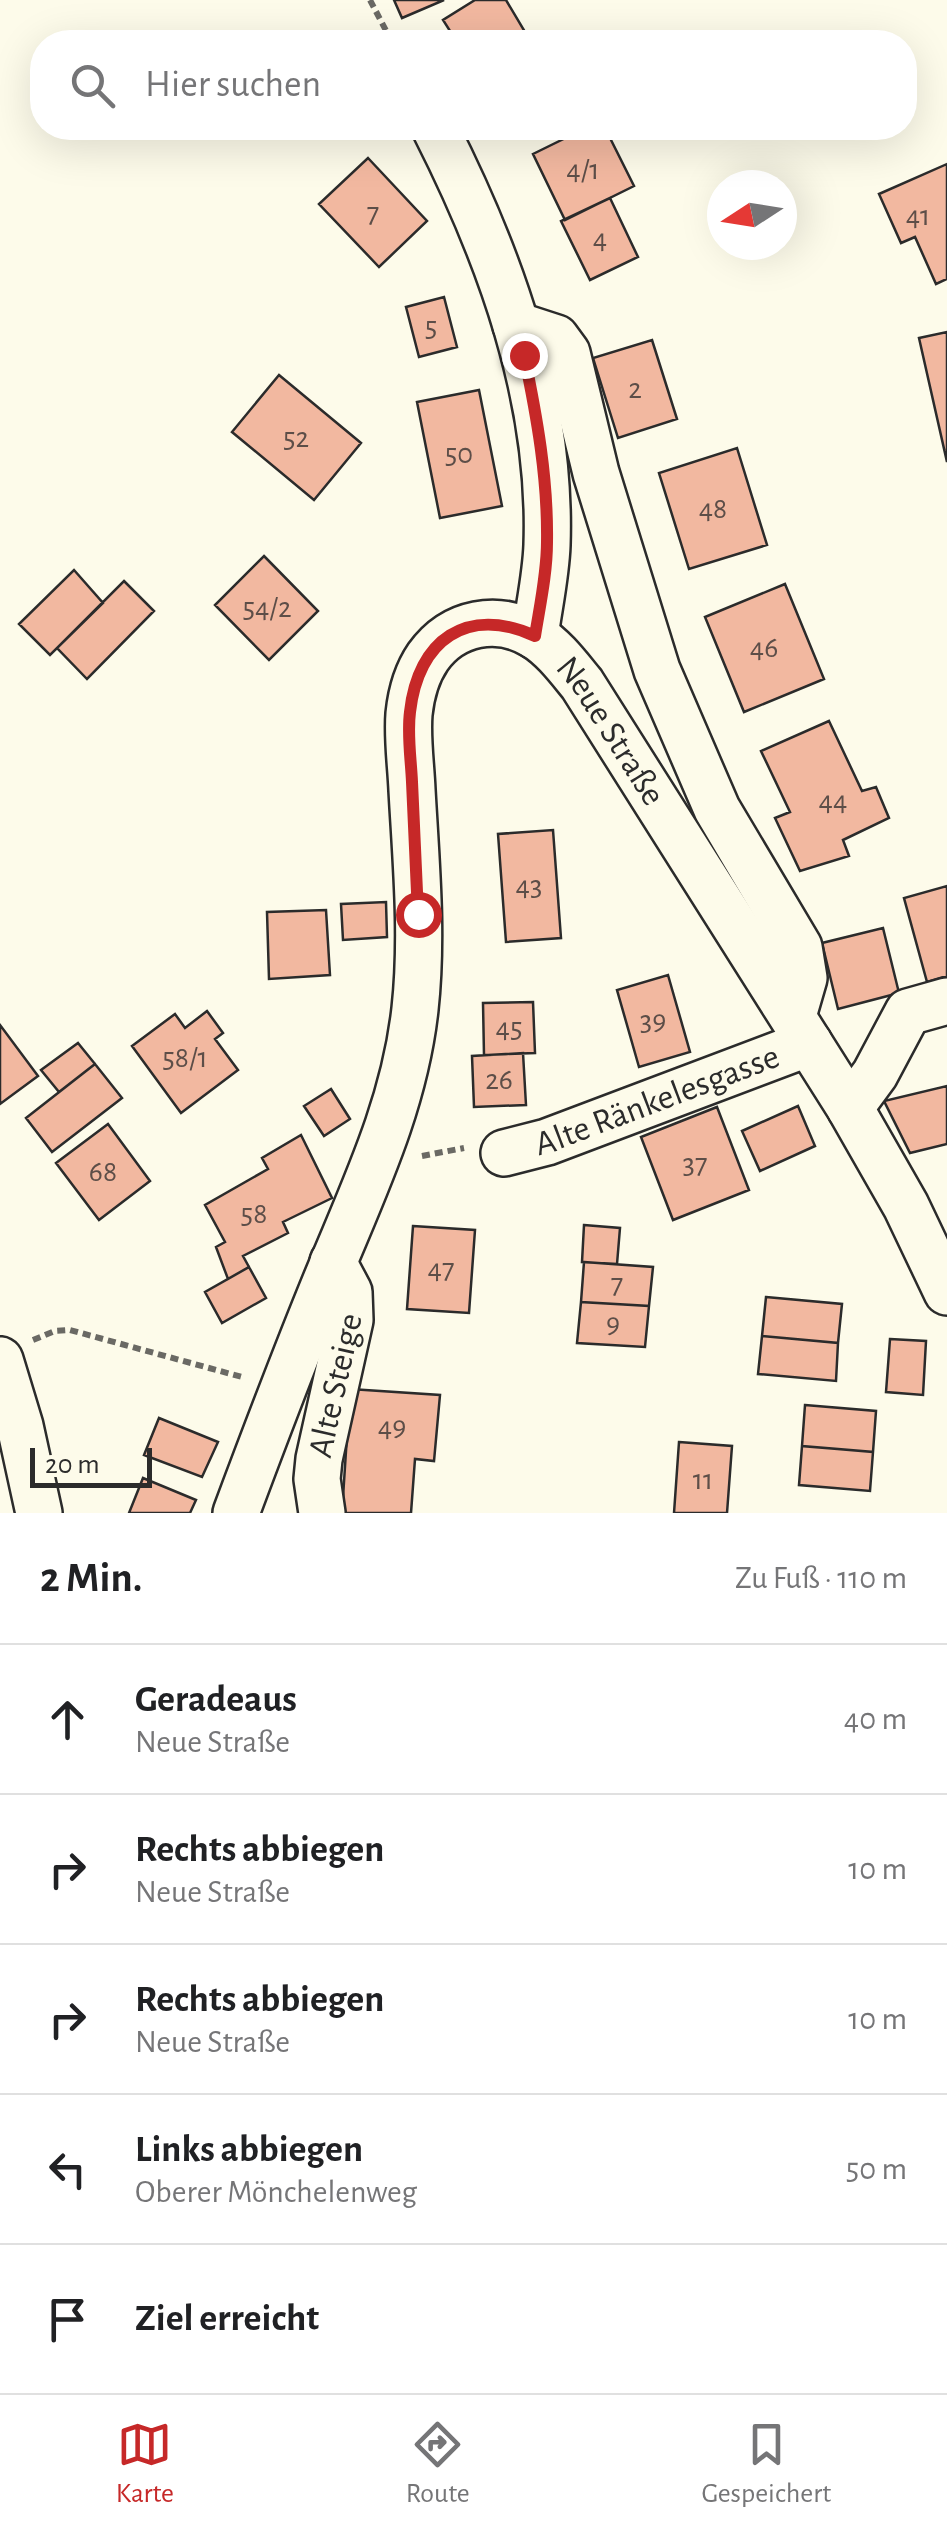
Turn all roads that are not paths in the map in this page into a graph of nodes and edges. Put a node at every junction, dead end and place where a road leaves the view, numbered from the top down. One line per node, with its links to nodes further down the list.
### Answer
1 (441, 140): 2 (street)
2 (516, 325): 3 (street); 5 (street)
3 (535, 636): 5 (street, Neue Straße); 8 (street, Neue Straße)
4 (947, 1000): 6 (street)
5 (801, 1030): 6 (street, Neue Straße); 7 (street, Alte Ränkelesgasse)
6 (850, 1108): 9 (street, Neue Straße)
7 (504, 1153)
8 (333, 1262): 12 (street, Neue Straße); 13 (street, Alte Steige)
9 (947, 1292)
10 (9, 1353): 11 (street)
11 (40, 1513)
12 (236, 1513)
13 (322, 1513)

